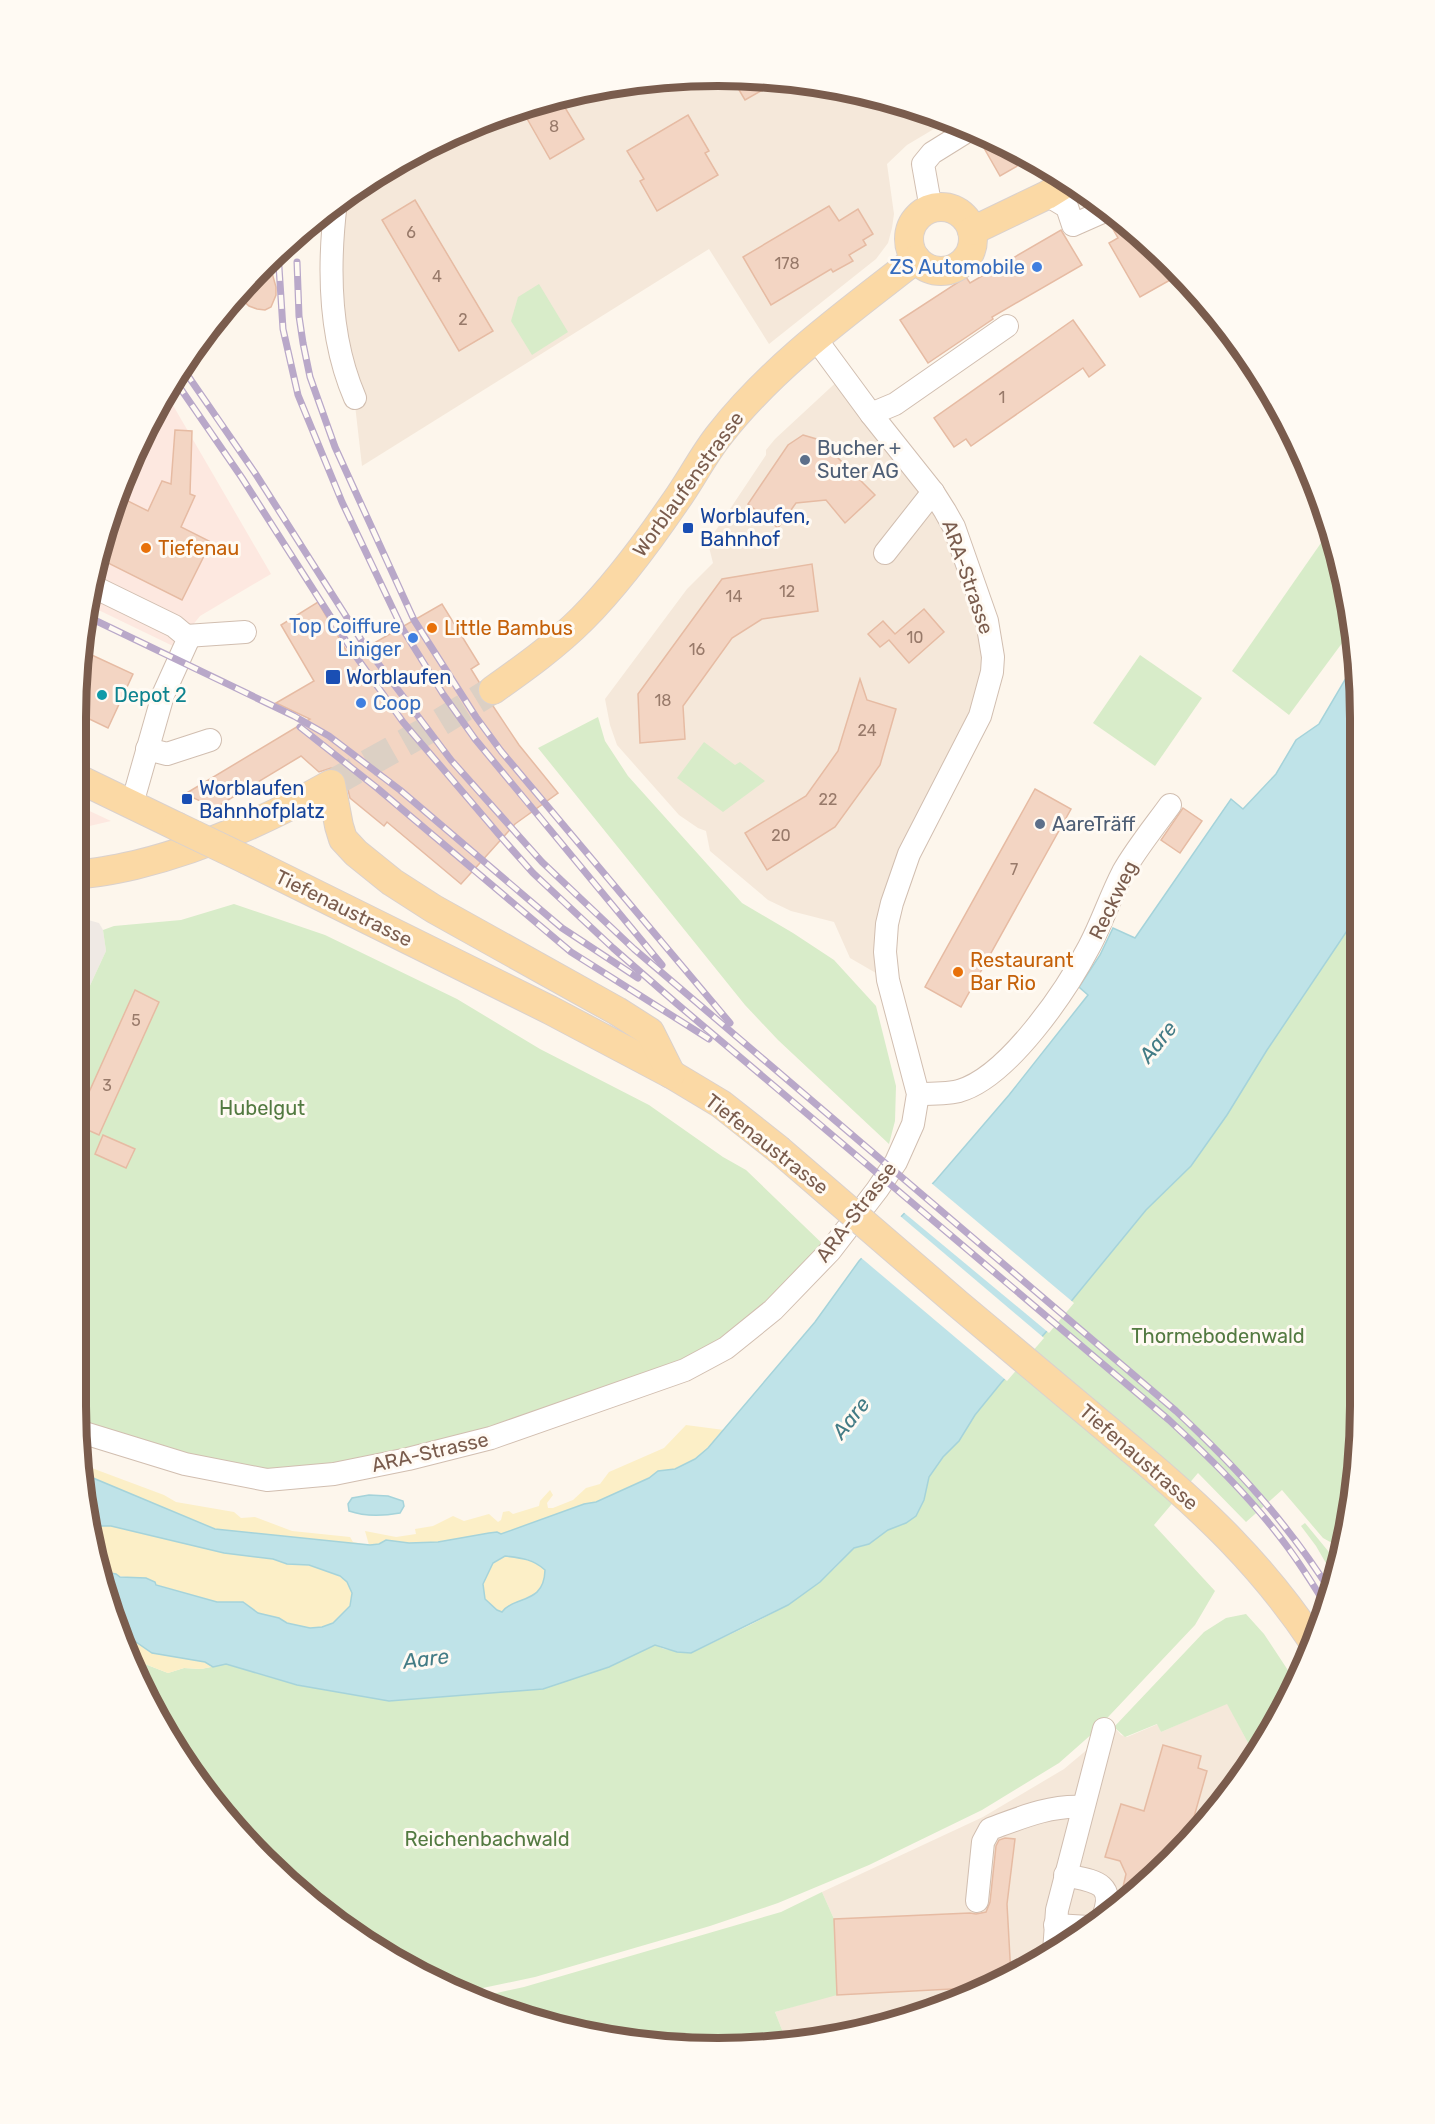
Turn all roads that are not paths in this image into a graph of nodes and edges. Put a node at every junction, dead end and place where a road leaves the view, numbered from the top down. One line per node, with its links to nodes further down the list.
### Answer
1 (960, 135): 3 (street)
2 (1057, 188): 5 (street); 6 (main road)
3 (931, 208): 6 (main road); 7 (main road)
4 (335, 214): 10 (street)
5 (1099, 214)
6 (972, 231): 7 (main road)
7 (916, 259): 9 (main road, Worblaufenstrasse)
8 (1007, 326): 11 (street)
9 (816, 338): 11 (street, ARA-Strasse); 17 (main road, Worblaufenstrasse)
10 (355, 398)
11 (871, 414): 12 (street, ARA-Strasse)
12 (933, 492): 13 (street); 25 (street, ARA-Strasse)
13 (885, 553)
14 (99, 589): 16 (street)
15 (245, 632): 16 (street)
16 (186, 636): 19 (street)
17 (493, 690)
18 (210, 740): 19 (street)
19 (147, 749): 21 (street)
20 (86, 782): 21 (main road, Tiefenaustrasse)
21 (132, 804): 24 (main road, Tiefenaustrasse, bridge)
22 (1170, 804): 25 (street, Reckweg)
23 (86, 873): 24 (main road)
24 (671, 1074): 27 (main road, Tiefenaustrasse, bridge)
25 (918, 1094): 26 (street, ARA-Strasse)
26 (87, 1434)
27 (1307, 1633)
28 (1104, 1729): 29 (street)
29 (1083, 1807): 30 (street); 31 (street)
30 (1065, 1875): 32 (street); 33 (street)
31 (977, 1901)
32 (1106, 1905)
33 (1055, 1925): 34 (street); 35 (street)
34 (1077, 1926)
35 (1054, 1941)

